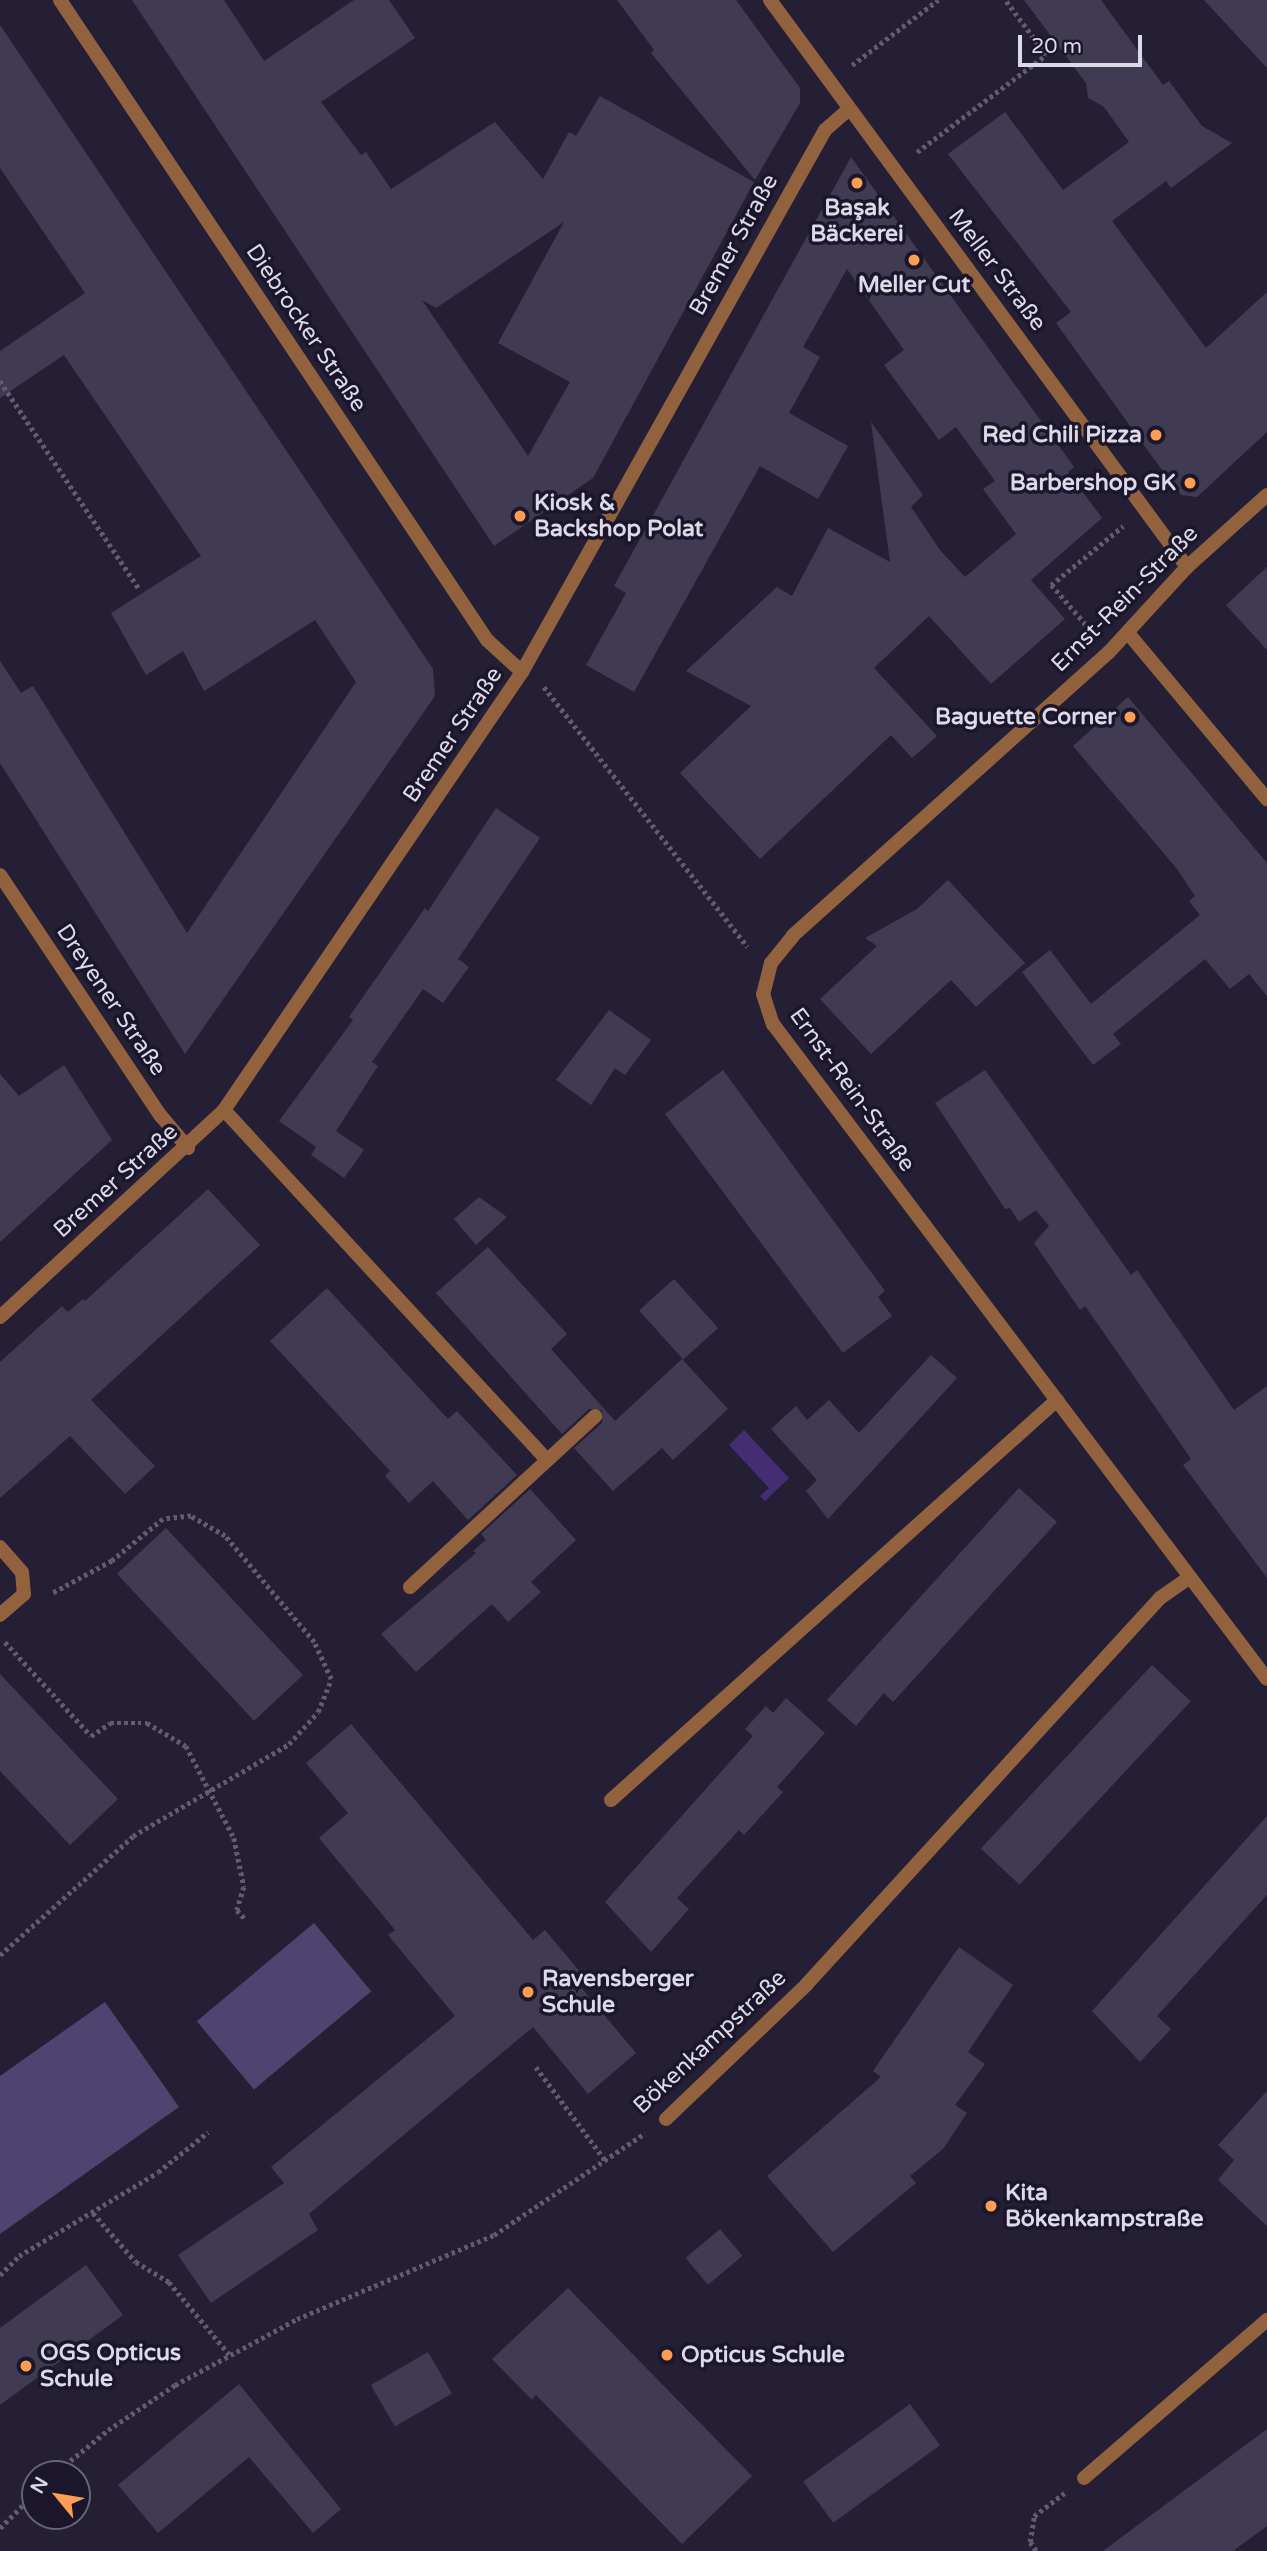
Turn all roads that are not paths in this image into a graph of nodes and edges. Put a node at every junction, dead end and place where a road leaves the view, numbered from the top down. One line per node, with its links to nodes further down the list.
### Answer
1 (60, 0): 7 (street, Diebrocker Straße)
2 (770, 0): 3 (street, Meller Straße)
3 (849, 109): 5 (street, Meller Straße); 7 (street, Bremer Straße)
4 (1267, 495): 5 (street, Ernst-Rein-Straße)
5 (1187, 567): 6 (street, Ernst-Rein-Straße)
6 (1128, 632): 8 (street); 13 (street, Ernst-Rein-Straße)
7 (522, 672): 10 (street, Bremer Straße)
8 (1267, 799)
9 (0, 875): 11 (street, Dreyener Straße)
10 (224, 1110): 11 (street, Bremer Straße); 15 (street)
11 (188, 1148): 12 (street, Bremer Straße)
12 (0, 1317)
13 (1057, 1400): 17 (street, Ernst-Rein-Straße); 21 (street)
14 (594, 1416): 15 (street)
15 (547, 1460): 18 (street)
16 (0, 1547): 19 (street)
17 (1189, 1578): 20 (street, Ernst-Rein-Straße); 22 (street, Bökenkampstraße)
18 (410, 1587)
19 (0, 1615)
20 (1267, 1679)
21 (611, 1800)
22 (666, 2119)
23 (1267, 2320): 24 (street)
24 (1084, 2478)

